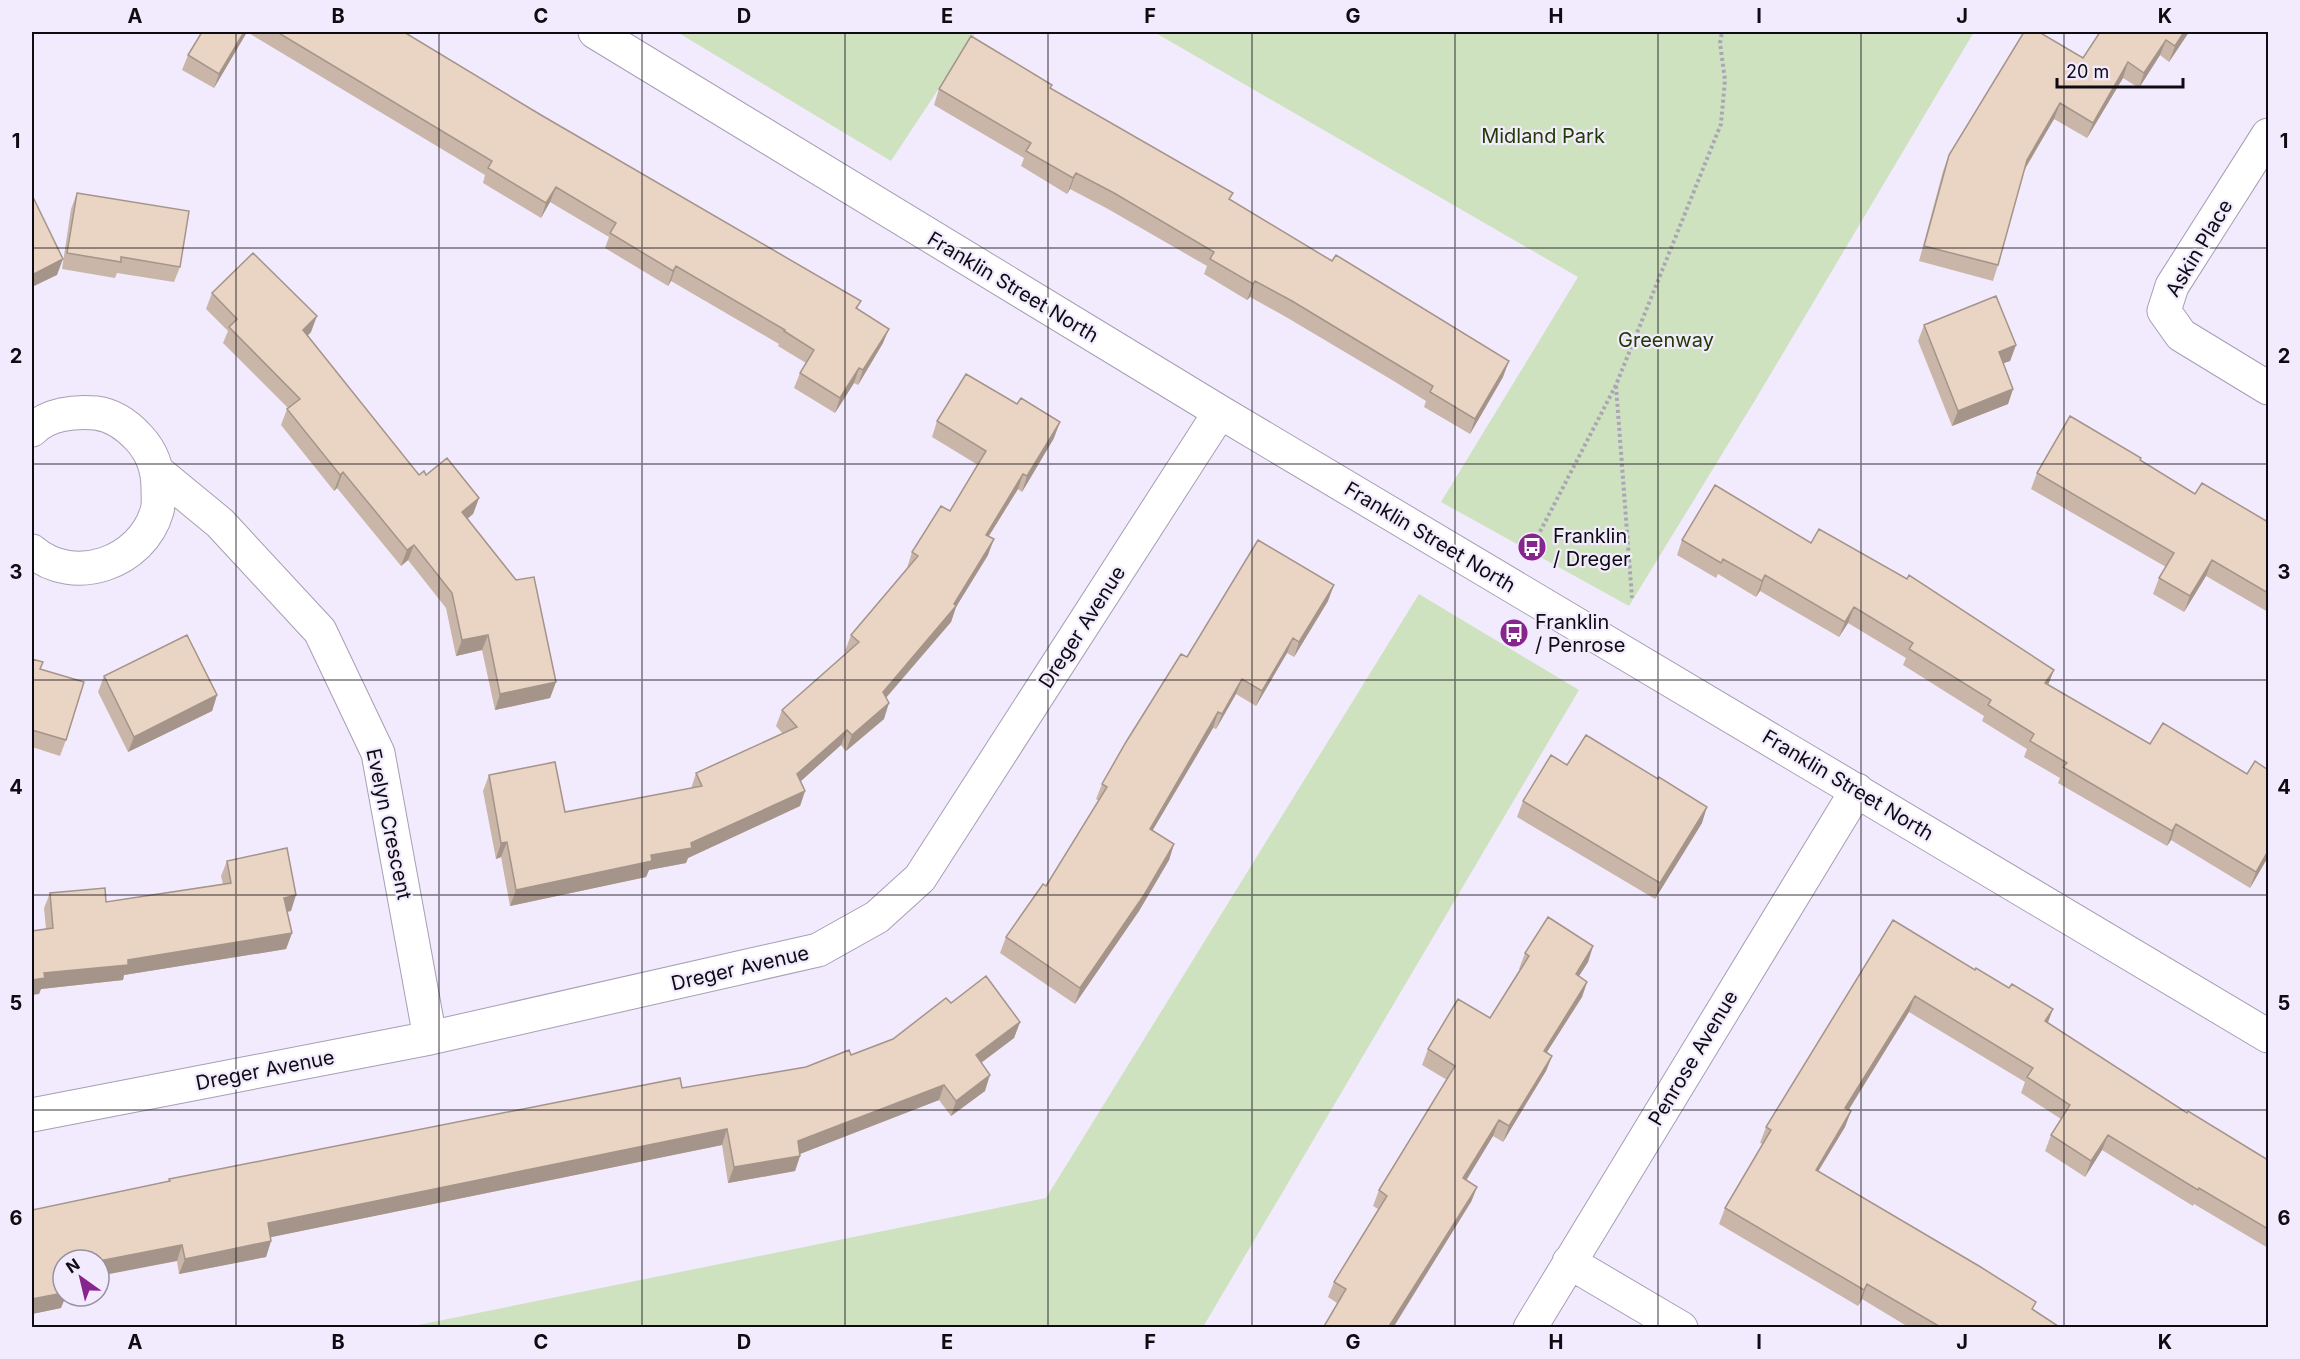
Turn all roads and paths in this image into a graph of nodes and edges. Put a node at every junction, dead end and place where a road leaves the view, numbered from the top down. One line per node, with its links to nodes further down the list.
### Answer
1 (595, 32): 6 (street, Franklin Street North)
2 (1722, 32): 4 (path)
3 (2268, 135): 5 (street, Askin Place)
4 (1616, 385): 10 (path); 11 (path)
5 (2268, 388)
6 (1220, 412): 10 (street, Franklin Street North); 14 (street, Dreger Avenue)
7 (32, 430): 8 (street, Evelyn Crescent)
8 (158, 472): 9 (street, Evelyn Crescent); 14 (street, Evelyn Crescent)
9 (32, 550)
10 (1511, 585): 12 (street, Franklin Street North)
11 (1632, 598)
12 (1857, 790): 13 (street, Franklin Street North); 16 (street, Penrose Avenue)
13 (2268, 1036)
14 (430, 1038): 15 (street, Dreger Avenue)
15 (32, 1114)
16 (1569, 1262): 17 (street, Penrose Avenue); 18 (street)
17 (1530, 1328)
18 (1681, 1328)

